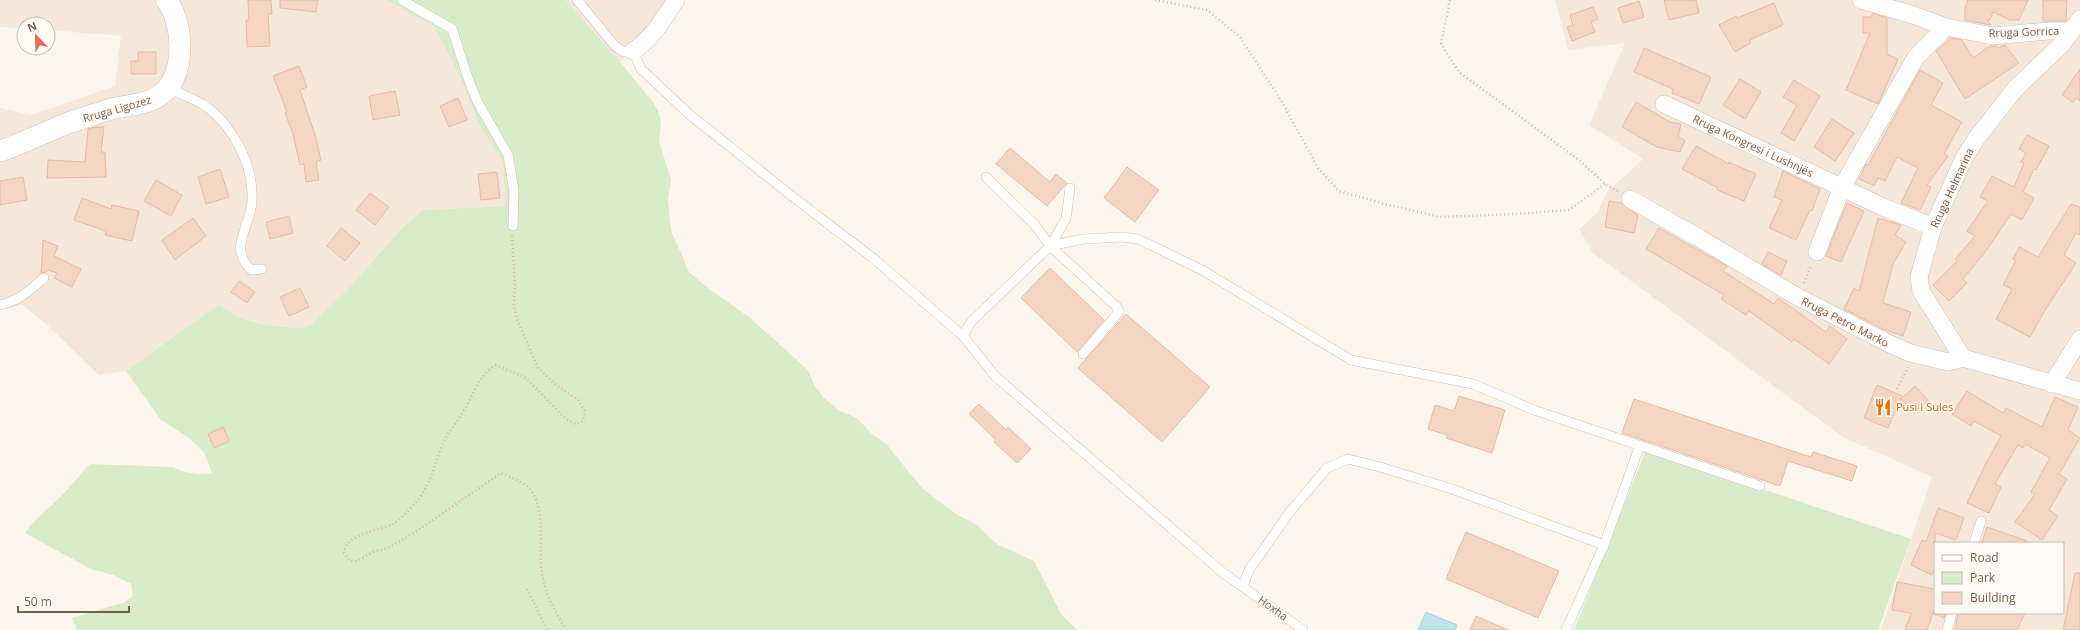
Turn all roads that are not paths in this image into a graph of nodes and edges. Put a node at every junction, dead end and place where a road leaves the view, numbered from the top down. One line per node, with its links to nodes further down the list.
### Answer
1 (166, 0): 9 (street)
2 (402, 0): 16 (lane)
3 (577, 0): 8 (lane)
4 (676, 0): 8 (street)
5 (1861, 0): 7 (street, Rruga Gorrica)
6 (2076, 25): 7 (street, Rruga Gorrica); 17 (street, Rruga Helmarina)
7 (1946, 27): 14 (street)
8 (633, 51): 23 (lane, Hoxha)
9 (168, 88): 11 (street, Rruga Ligozez); 20 (lane)
10 (1664, 104): 14 (street, Rruga Kongresi i Lushnjës)
11 (0, 151)
12 (986, 177): 18 (lane)
13 (1070, 188): 18 (lane)
14 (1842, 188): 17 (street, Rruga Kongresi i Lushnjës); 19 (street)
15 (1630, 199): 26 (street, Rruga Petro Marko)
16 (513, 226)
17 (1933, 227): 26 (street, Rruga Helmarina)
18 (1050, 246): 23 (lane); 25 (lane); 29 (lane)
19 (1817, 252)
20 (262, 269)
21 (44, 278): 22 (lane)
22 (0, 305)
23 (962, 336): 34 (lane, Hoxha)
24 (2080, 339): 27 (street)
25 (1082, 354)
26 (1963, 358): 27 (street, Rruga Petro Marko)
27 (2052, 384): 28 (street, Rruga Petro Marko)
28 (2080, 391)
29 (1640, 444): 30 (lane); 33 (lane)
30 (1760, 486)
31 (1981, 521): 32 (lane)
32 (1974, 542)
33 (1604, 545): 34 (lane); 37 (lane)
34 (1243, 586): 36 (lane, Hoxha)
35 (1952, 614): 38 (lane)
36 (1303, 630)
37 (1566, 630)
38 (1947, 630)

